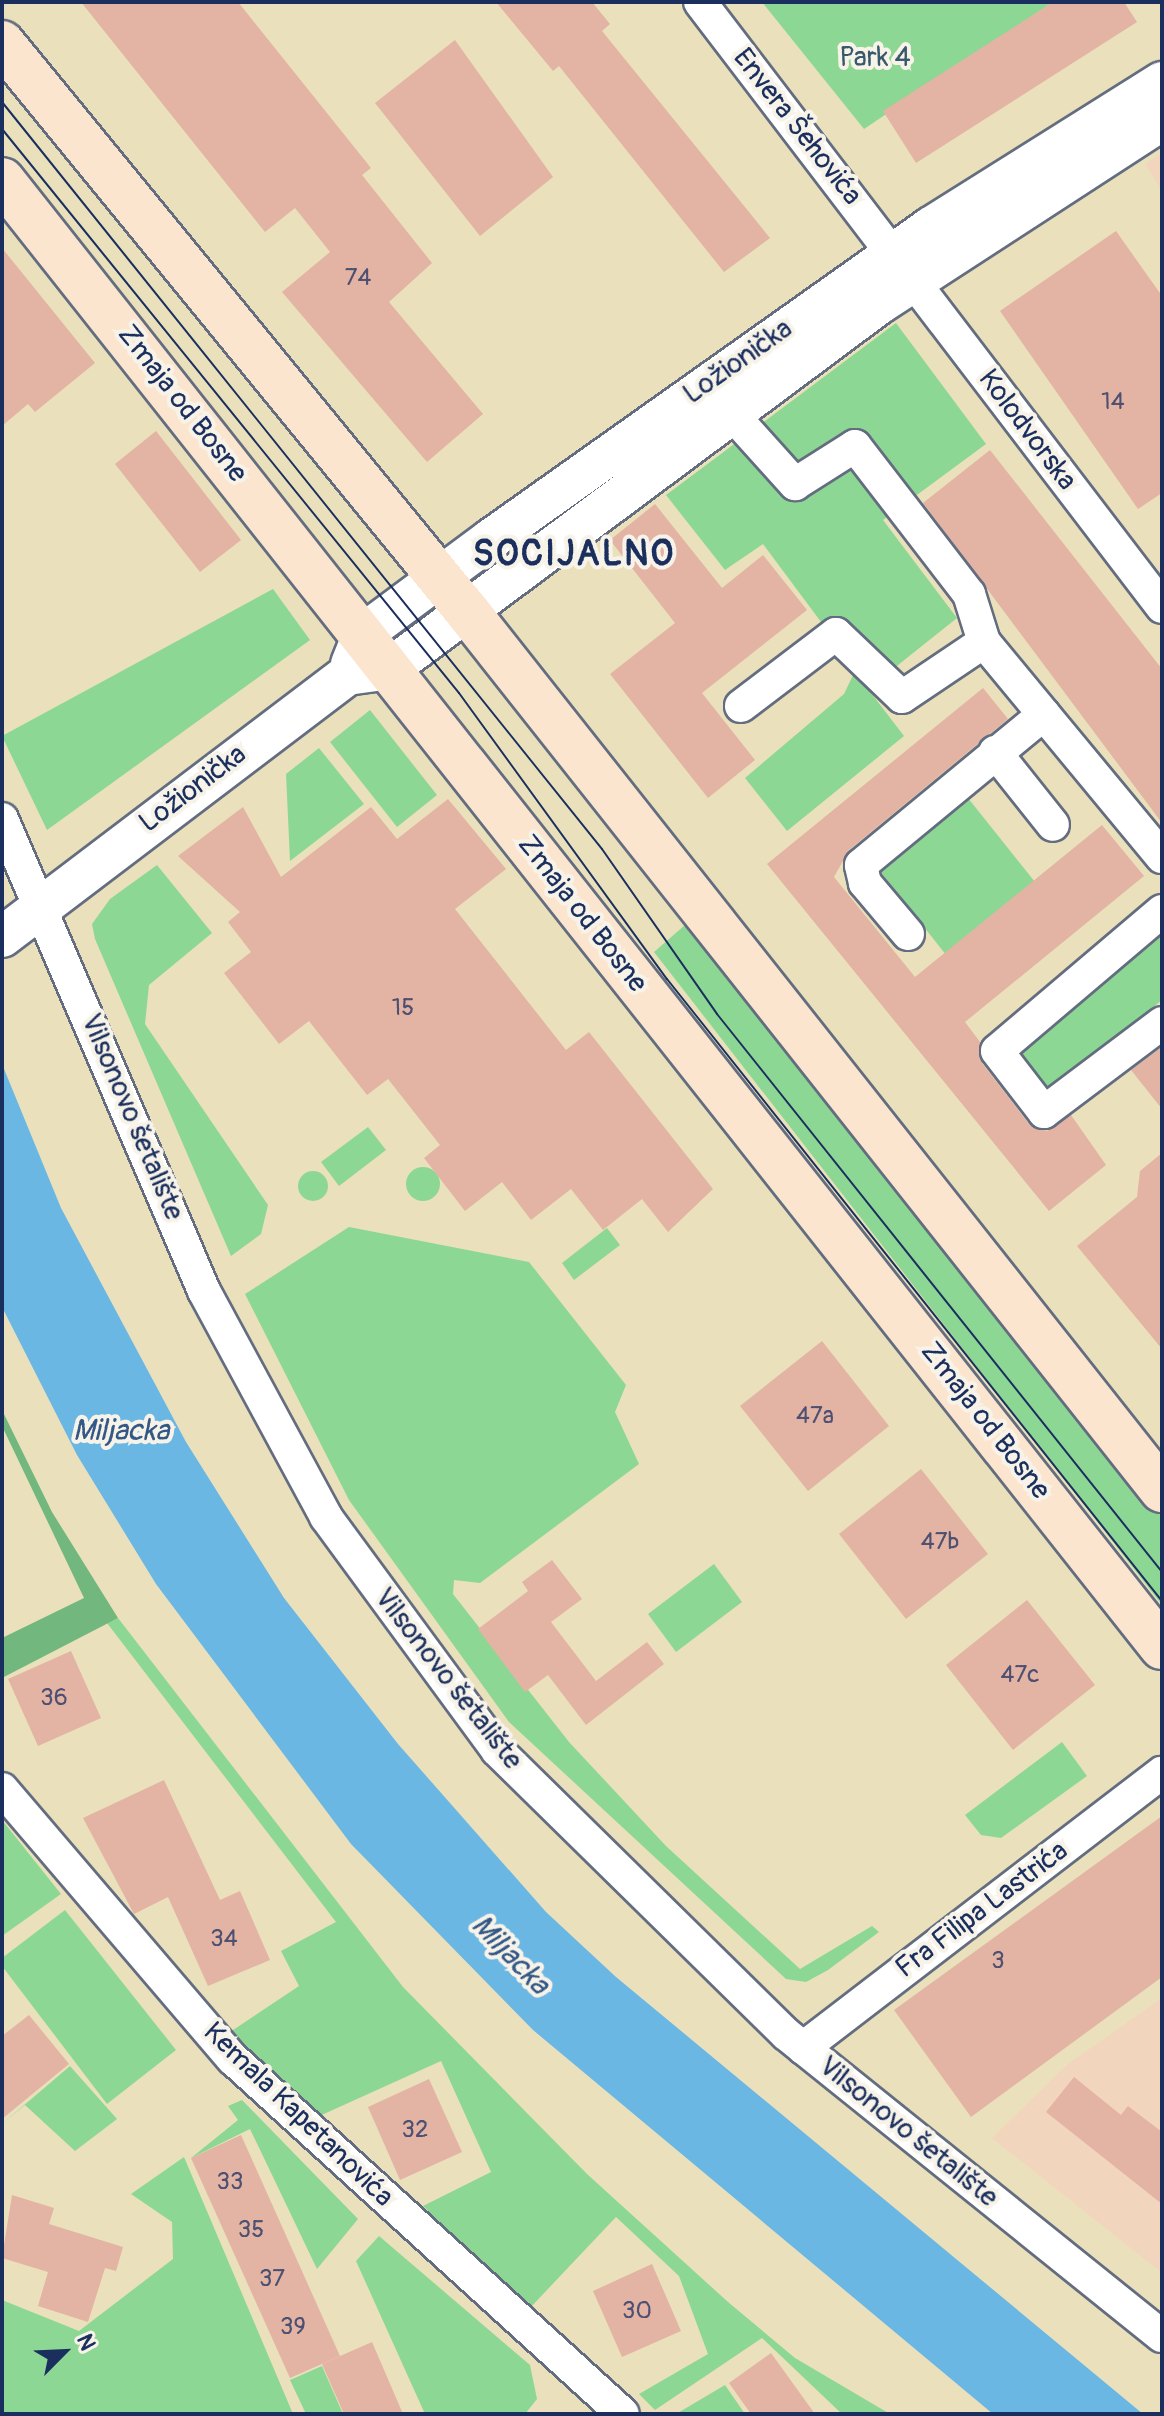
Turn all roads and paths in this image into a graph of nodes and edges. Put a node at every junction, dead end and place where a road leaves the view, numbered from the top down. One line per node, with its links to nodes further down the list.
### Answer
1 (700, 2): 6 (street, Envera Šehovića)
2 (2, 43): 8 (main road)
3 (1162, 82): 6 (street, Ložionička)
4 (1162, 120): 6 (street, Ložionička)
5 (2, 180): 10 (main road, Zmaja od Bosne)
6 (903, 267): 7 (street, Ložionička); 8 (street, Ložionička); 9 (street, Kolodvorska)
7 (731, 413): 8 (street, Ložionička); 11 (street)
8 (453, 594): 10 (street, Ložionička); 12 (street, Ložionička); 25 (main road)
9 (1162, 607)
10 (363, 634): 12 (main road, Zmaja od Bosne); 13 (street)
11 (984, 642): 14 (street); 15 (street)
12 (389, 669): 13 (street, Ložionička); 26 (main road, Zmaja od Bosne)
13 (347, 675): 20 (street, Ložionička)
14 (741, 706)
15 (1044, 714): 16 (street); 19 (street)
16 (995, 752): 18 (street); 22 (street)
17 (2, 819): 20 (street, Vilsonovo šetalište)
18 (1053, 825)
19 (1162, 857)
20 (42, 906): 23 (street, Ložionička); 29 (street, Vilsonovo šetalište)
21 (1162, 911): 24 (street)
22 (908, 934)
23 (2, 937)
24 (1162, 1023)
25 (1162, 1490)
26 (1162, 1647)
27 (1162, 1773): 29 (street, Fra Filipa Lastrića)
28 (2, 1789): 31 (street, Kemala Kapetanovića)
29 (803, 2048): 30 (street, Vilsonovo šetalište)
30 (1162, 2336)
31 (623, 2414)

